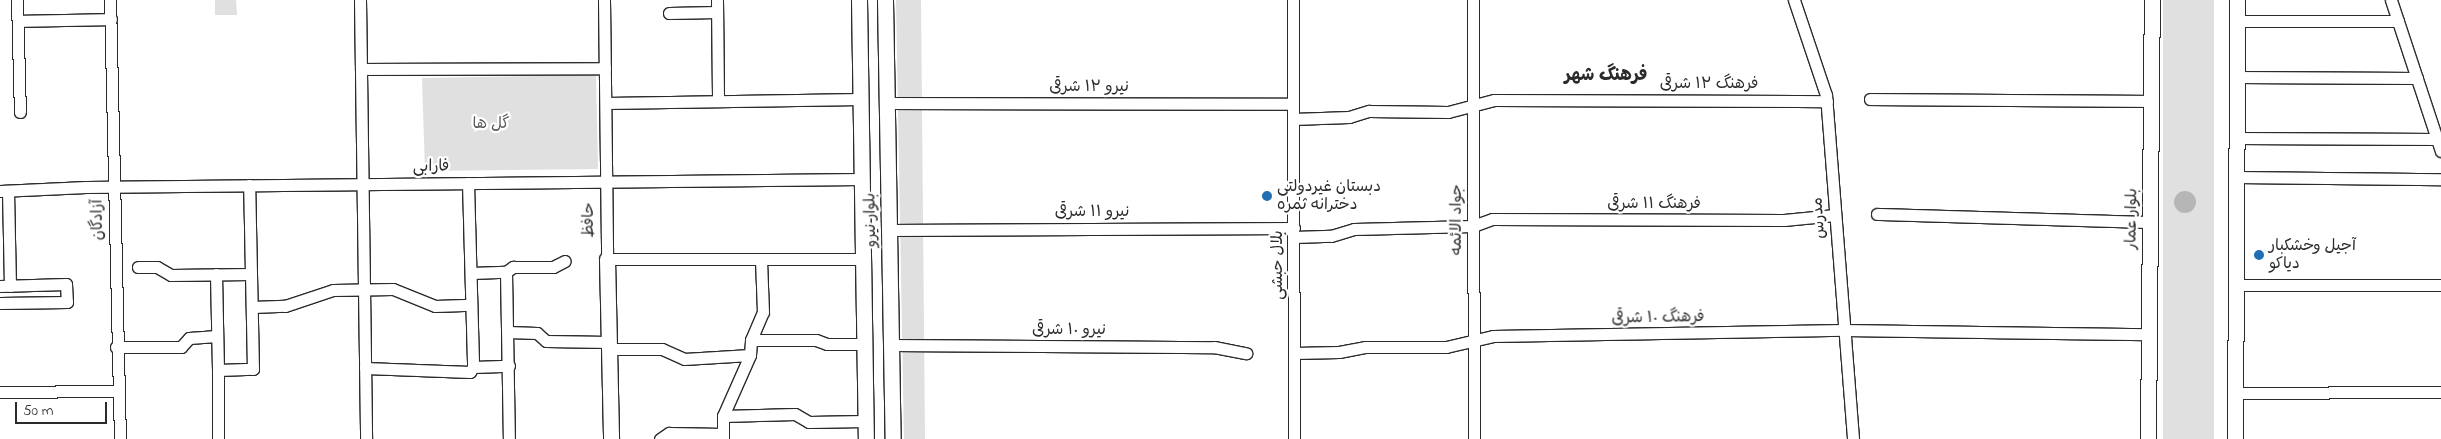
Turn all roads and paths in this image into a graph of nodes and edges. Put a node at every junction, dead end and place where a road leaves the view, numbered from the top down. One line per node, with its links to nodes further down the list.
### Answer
1 (17, 0): 16 (street)
2 (110, 0): 15 (street, آزادگان)
3 (360, 0): 20 (street)
4 (604, 0): 19 (street, حافظ)
5 (859, 0): 23 (street, بلوار نیرو)
6 (885, 0): 29 (street, بلوار نیرو)
7 (1293, 0): 30 (street, بلال حبشی)
8 (1473, 0): 31 (street, جواد الائمه)
9 (1794, 0): 26 (street, مدرس)
10 (2152, 0): 27 (street, بلوار عمار)
11 (2237, 0): 17 (street)
12 (2391, 0): 18 (street)
13 (717, 6): 14 (street); 25 (street)
14 (669, 13)
15 (111, 19): 16 (street); 43 (street, آزادگان)
16 (18, 21): 32 (street)
17 (2237, 21): 18 (street); 21 (street)
18 (2398, 21): 22 (street)
19 (605, 68): 20 (street); 28 (street, حافظ)
20 (361, 69): 41 (street)
21 (2236, 78): 22 (street); 34 (street)
22 (2417, 78): 35 (street)
23 (860, 98): 25 (street); 37 (street, بلوار نیرو)
24 (1870, 99): 27 (street)
25 (718, 101): 28 (street)
26 (1827, 101): 31 (street, فرهنگ ۱۲ شرقی); 46 (street, مدرس)
27 (2151, 101): 47 (street, بلوار عمار)
28 (606, 103): 39 (street, حافظ)
29 (886, 103): 30 (street, نیرو ۱۲ شرقی); 49 (street, بلوار نیرو)
30 (1292, 104): 33 (street, بلال حبشی)
31 (1473, 106): 33 (street, فرهنگ ۱۲ شرقی); 48 (street, جواد الائمه)
32 (20, 112)
33 (1294, 118): 50 (street, بلال حبشی)
34 (2236, 138): 35 (street); 36 (street)
35 (2439, 145)
36 (2236, 177): 38 (street); 60 (street)
37 (862, 179): 39 (street, فارابی); 52 (street, بلوار نیرو)
38 (2441, 179)
39 (607, 181): 40 (street, فارابی); 51 (street, حافظ)
40 (468, 183): 41 (street, فارابی); 57 (street)
41 (363, 184): 42 (street, فارابی); 63 (street)
42 (249, 185): 43 (street, فارابی); 59 (street)
43 (114, 187): 44 (street, فارابی); 76 (street, آزادگان)
44 (4, 191): 62 (street)
45 (1877, 214): 47 (street)
46 (1836, 215): 48 (street, فرهنگ ۱۱ شرقی); 67 (street, مدرس)
47 (2150, 222): 69 (street, بلوار عمار)
48 (1473, 226): 50 (street, فرهنگ ۱۱ شرقی); 72 (street, جواد الائمه)
49 (889, 230): 50 (street, نیرو ۱۱ شرقی); 74 (street, بلوار نیرو)
50 (1294, 232): 78 (street, بلال حبشی)
51 (607, 259): 53 (street); 75 (street, حافظ)
52 (863, 259): 53 (street); 73 (street, بلوار نیرو)
53 (762, 260): 71 (street)
54 (565, 261): 56 (street)
55 (138, 267): 58 (street)
56 (506, 272): 57 (street); 68 (street)
57 (471, 273): 65 (street)
58 (216, 274): 59 (street); 70 (street)
59 (251, 274): 66 (street)
60 (2236, 285): 61 (street); 87 (street)
61 (2441, 285)
62 (5, 286): 64 (street)
63 (364, 289): 65 (street); 66 (street); 82 (street)
64 (0, 303)
65 (472, 305): 81 (street)
66 (252, 307): 83 (street)
67 (1844, 330): 69 (street, فرهنگ ۱۰ شرقی); 72 (street, فرهنگ ۱۰ شرقی); 101 (street, مدرس)
68 (508, 332): 75 (street); 80 (street)
69 (2149, 334): 102 (street, بلوار عمار)
70 (217, 336): 76 (street); 83 (street)
71 (751, 340): 73 (street); 79 (street)
72 (1473, 341): 78 (street, فرهنگ ۱۰ شرقی); 100 (street, جواد الائمه)
73 (864, 344): 89 (street, بلوار نیرو)
74 (891, 345): 77 (street, نیرو ۱۰ شرقی); 98 (street, بلوار نیرو)
75 (609, 346): 79 (street); 95 (street, حافظ)
76 (116, 347): 84 (street, آزادگان)
77 (1246, 353)
78 (1294, 353): 99 (street, بلال حبشی)
79 (750, 355): 88 (street)
80 (509, 366): 81 (street); 94 (street)
81 (473, 367): 82 (street)
82 (365, 368): 93 (street)
83 (218, 370): 92 (street)
84 (117, 391): 85 (street); 91 (street, آزادگان)
85 (0, 392)
86 (2441, 392): 87 (street)
87 (2235, 393): 103 (street)
88 (723, 416): 89 (street); 90 (street)
89 (865, 421): 97 (street, بلوار نیرو)
90 (723, 436): 96 (street)
91 (120, 439)
92 (218, 439)
93 (366, 439)
94 (510, 439)
95 (610, 439)
96 (660, 439)
97 (866, 439)
98 (893, 439)
99 (1294, 439)
100 (1474, 439)
101 (1853, 439)
102 (2148, 439)
103 (2235, 439)

